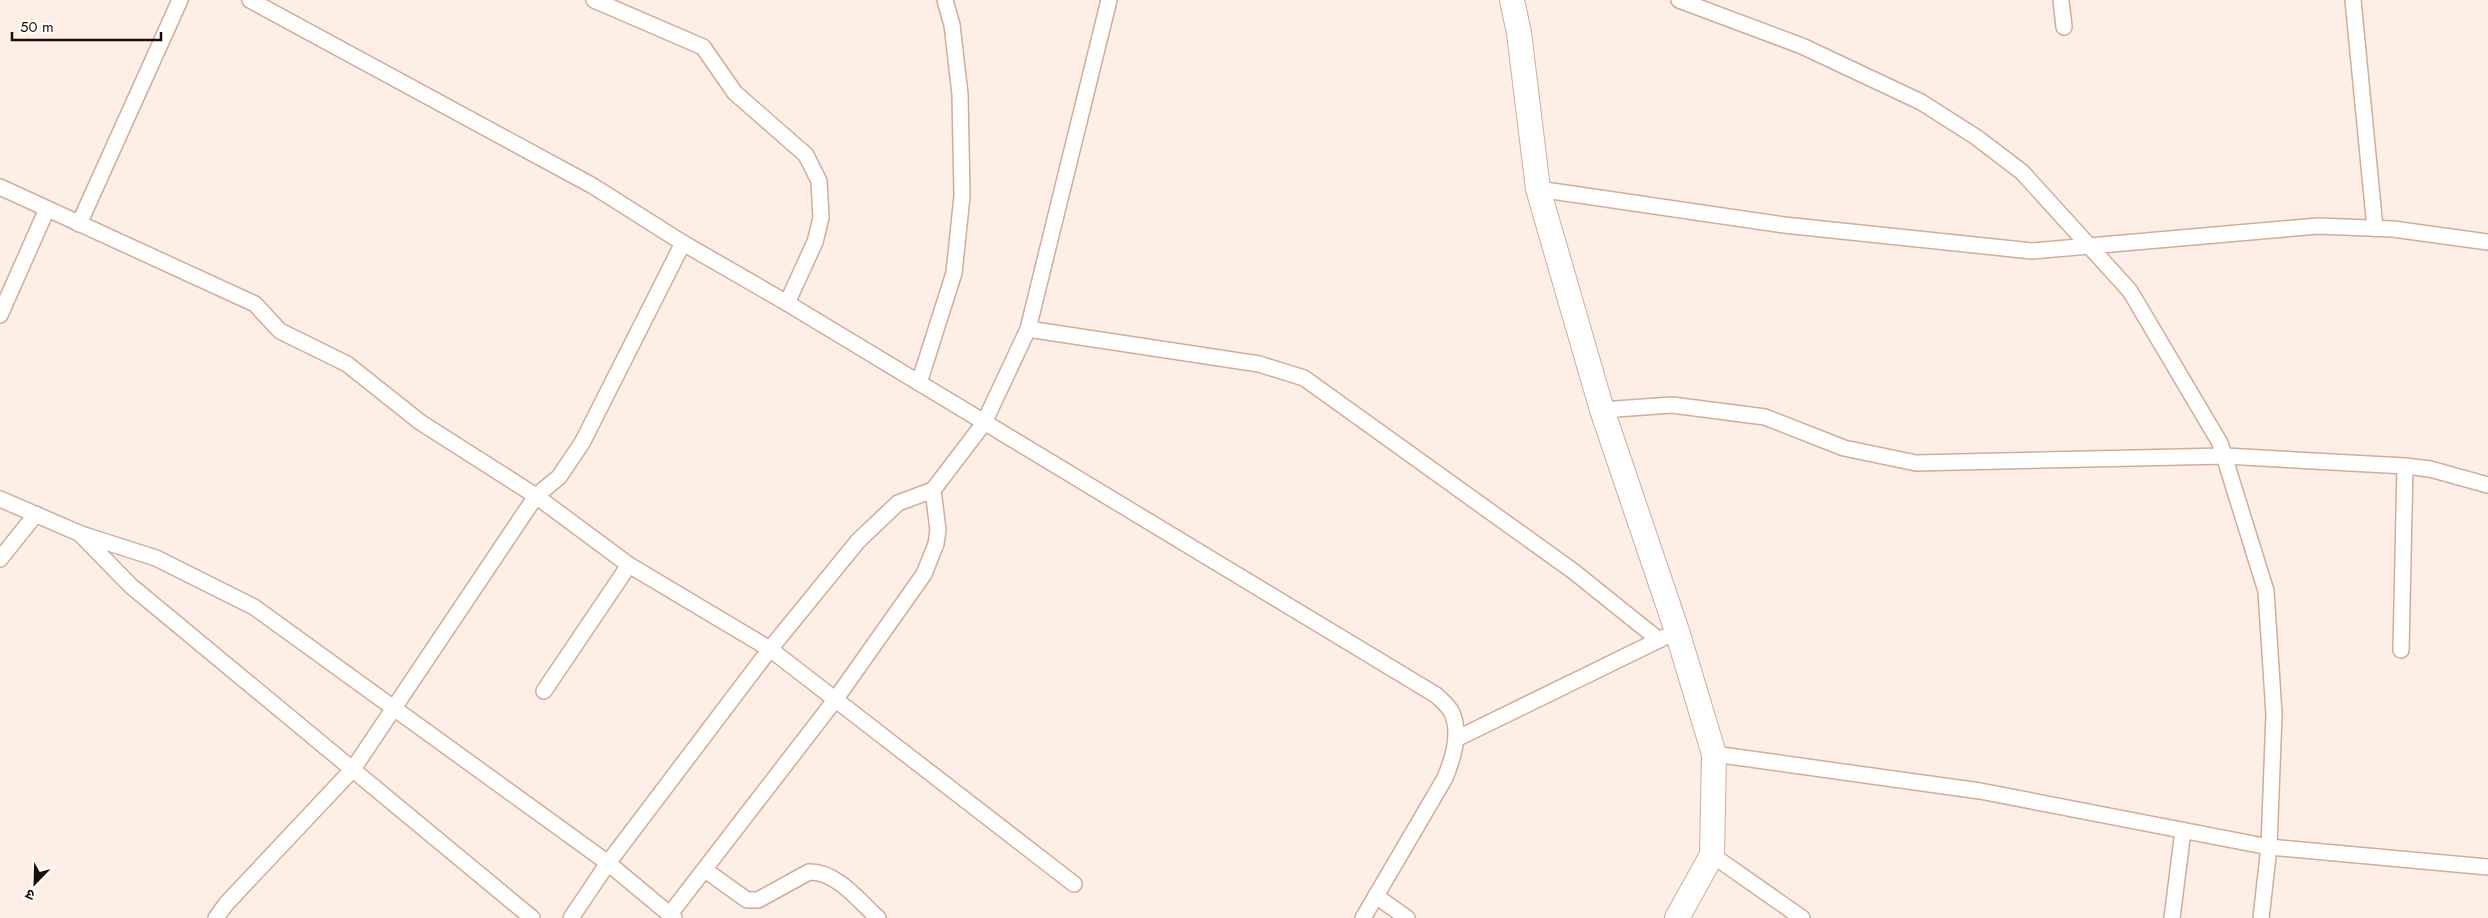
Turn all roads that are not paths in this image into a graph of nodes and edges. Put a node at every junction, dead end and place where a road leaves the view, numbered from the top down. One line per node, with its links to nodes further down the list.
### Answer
1 (180, 0): 14 (street)
2 (250, 0): 17 (street)
3 (594, 0): 19 (street)
4 (945, 0): 22 (street)
5 (1109, 0): 21 (street)
6 (1512, 0): 12 (main road)
7 (1679, 0): 18 (street)
8 (2061, 0): 10 (street)
9 (2353, 0): 15 (street)
10 (2064, 27)
11 (0, 187): 13 (street)
12 (1538, 189): 18 (street); 23 (main road)
13 (47, 209): 14 (street); 20 (street)
14 (79, 224): 29 (street)
15 (2375, 228): 16 (street); 18 (street)
16 (2488, 242)
17 (683, 243): 19 (street); 29 (street)
18 (2087, 246): 25 (street)
19 (788, 303): 22 (street)
20 (0, 315)
21 (1028, 329): 24 (street); 35 (street)
22 (919, 383): 24 (street)
23 (1602, 410): 25 (street); 35 (main road)
24 (984, 423): 28 (street); 41 (street)
25 (2225, 456): 26 (street); 45 (street)
26 (2406, 466): 27 (street); 37 (street)
27 (2488, 485)
28 (933, 490): 36 (street); 39 (street)
29 (536, 496): 34 (street); 40 (street)
30 (0, 499): 31 (street)
31 (36, 514): 32 (street); 33 (street)
32 (81, 534): 40 (street); 43 (street)
33 (0, 559)
34 (629, 565): 36 (street); 38 (street)
35 (1668, 635): 41 (street); 42 (main road)
36 (770, 649): 39 (street); 47 (street)
37 (2401, 650)
38 (544, 691)
39 (834, 700): 49 (street); 50 (street)
40 (394, 709): 43 (street); 47 (street)
41 (1456, 739): 51 (street)
42 (1714, 754): 44 (street); 46 (main road)
43 (353, 769): 53 (street); 54 (street)
44 (2183, 831): 45 (street); 61 (street)
45 (2269, 847): 48 (street); 62 (street)
46 (1712, 855): 59 (main road); 60 (street)
47 (608, 863): 52 (street); 55 (street)
48 (2488, 867)
49 (705, 870): 52 (street); 56 (street)
50 (1074, 884)
51 (1376, 896): 57 (street); 58 (street)
52 (672, 916)
53 (216, 918)
54 (532, 918)
55 (572, 918)
56 (878, 918)
57 (1363, 918)
58 (1407, 918)
59 (1676, 918)
60 (1802, 918)
61 (2172, 918)
62 (2262, 918)

